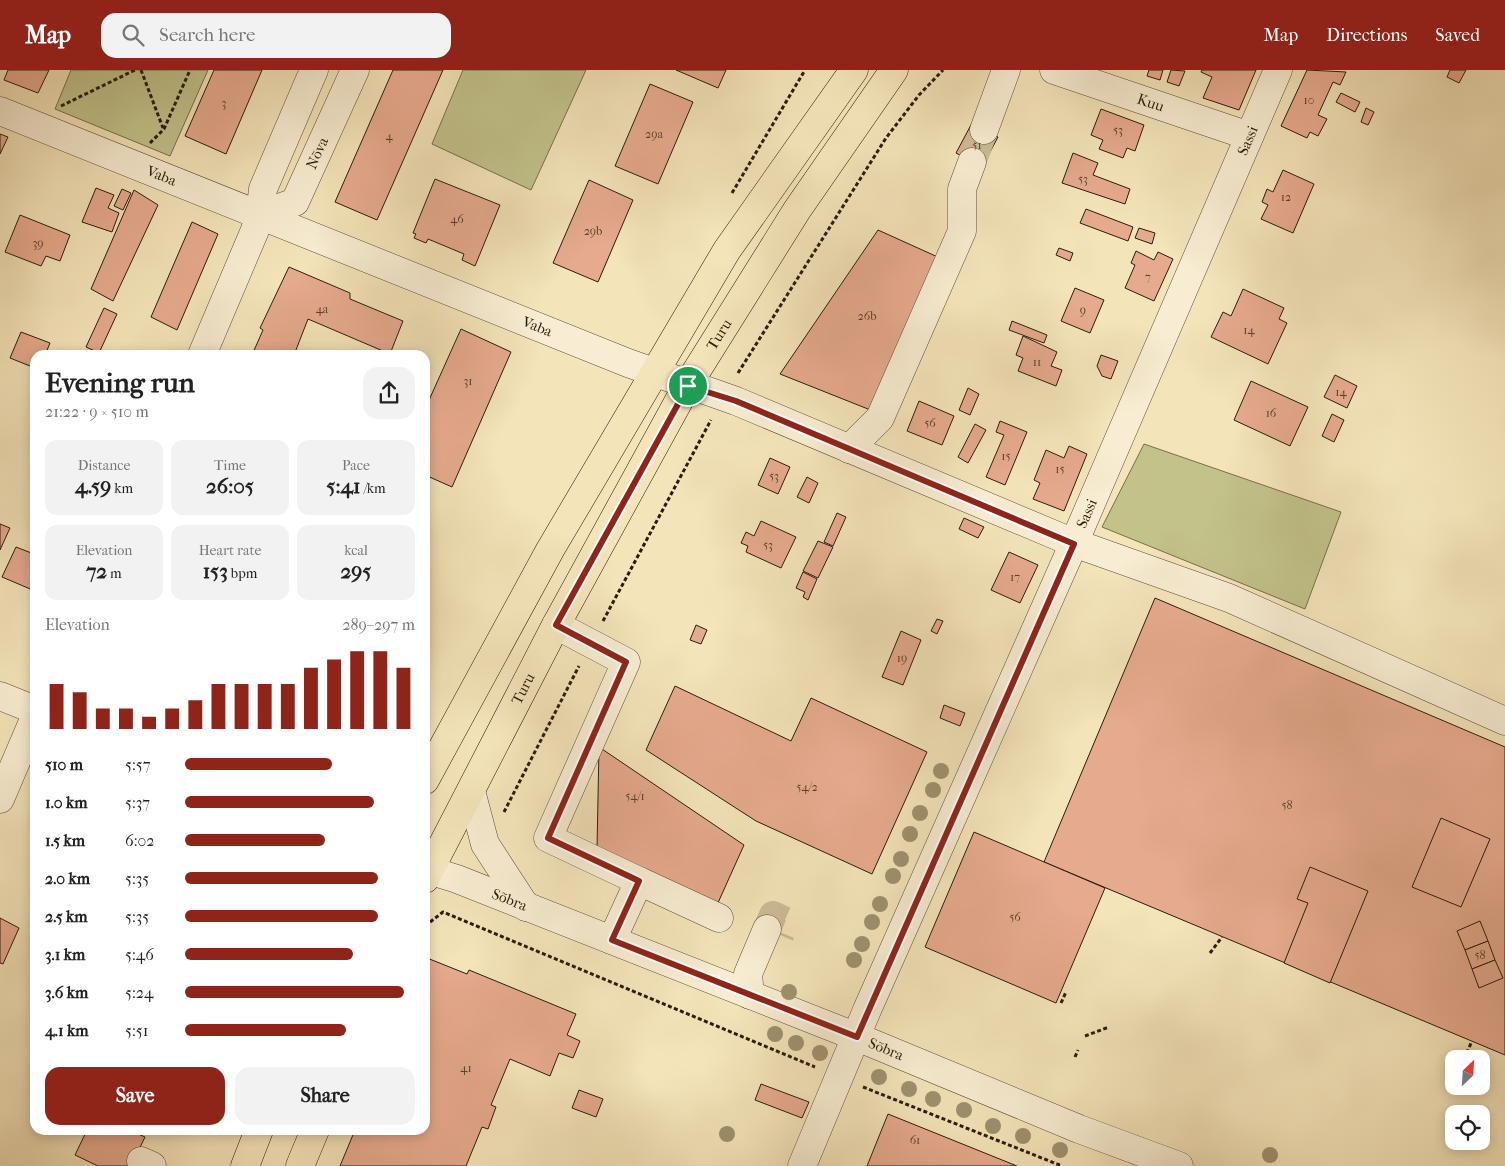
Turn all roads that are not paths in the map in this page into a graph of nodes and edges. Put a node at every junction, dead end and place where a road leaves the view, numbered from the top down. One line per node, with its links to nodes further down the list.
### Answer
1 (314, 70): 12 (street)
2 (355, 70): 12 (street, Nõva)
3 (854, 70): 14 (main road)
4 (894, 70): 15 (main road, Turu)
5 (1006, 70): 9 (street)
6 (1054, 70): 10 (street, Kuu)
7 (1278, 70): 10 (street, Sassi)
8 (0, 111): 12 (street, Vaba)
9 (984, 130)
10 (1248, 136): 17 (street, Sassi)
11 (972, 162): 16 (street)
12 (260, 215): 13 (street); 14 (street, Vaba)
13 (204, 350)
14 (654, 373): 15 (street, Vaba); 23 (main road)
15 (688, 386): 16 (street, Vaba); 18 (main road, Turu)
16 (849, 449): 17 (street, Vaba)
17 (1074, 544): 21 (street, Vaba); 34 (street, Sassi)
18 (556, 625): 24 (main road, Turu); 28 (street)
19 (0, 696): 20 (street)
20 (30, 708)
21 (1505, 721)
22 (30, 729): 25 (street)
23 (430, 771)
24 (471, 791): 26 (main road, Turu); 29 (street)
25 (0, 799)
26 (430, 866)
27 (430, 874): 29 (street, Sõbra)
28 (639, 881): 30 (street); 32 (street)
29 (526, 907): 32 (street, Sõbra)
30 (719, 918)
31 (773, 932): 33 (street)
32 (612, 940): 33 (street, Sõbra)
33 (750, 995): 34 (street, Sõbra)
34 (857, 1037): 39 (street, Sassi); 40 (street, Sõbra)
35 (257, 1135): 37 (main road)
36 (313, 1135): 38 (main road)
37 (245, 1166)
38 (300, 1166)
39 (802, 1166)
40 (1179, 1166)

